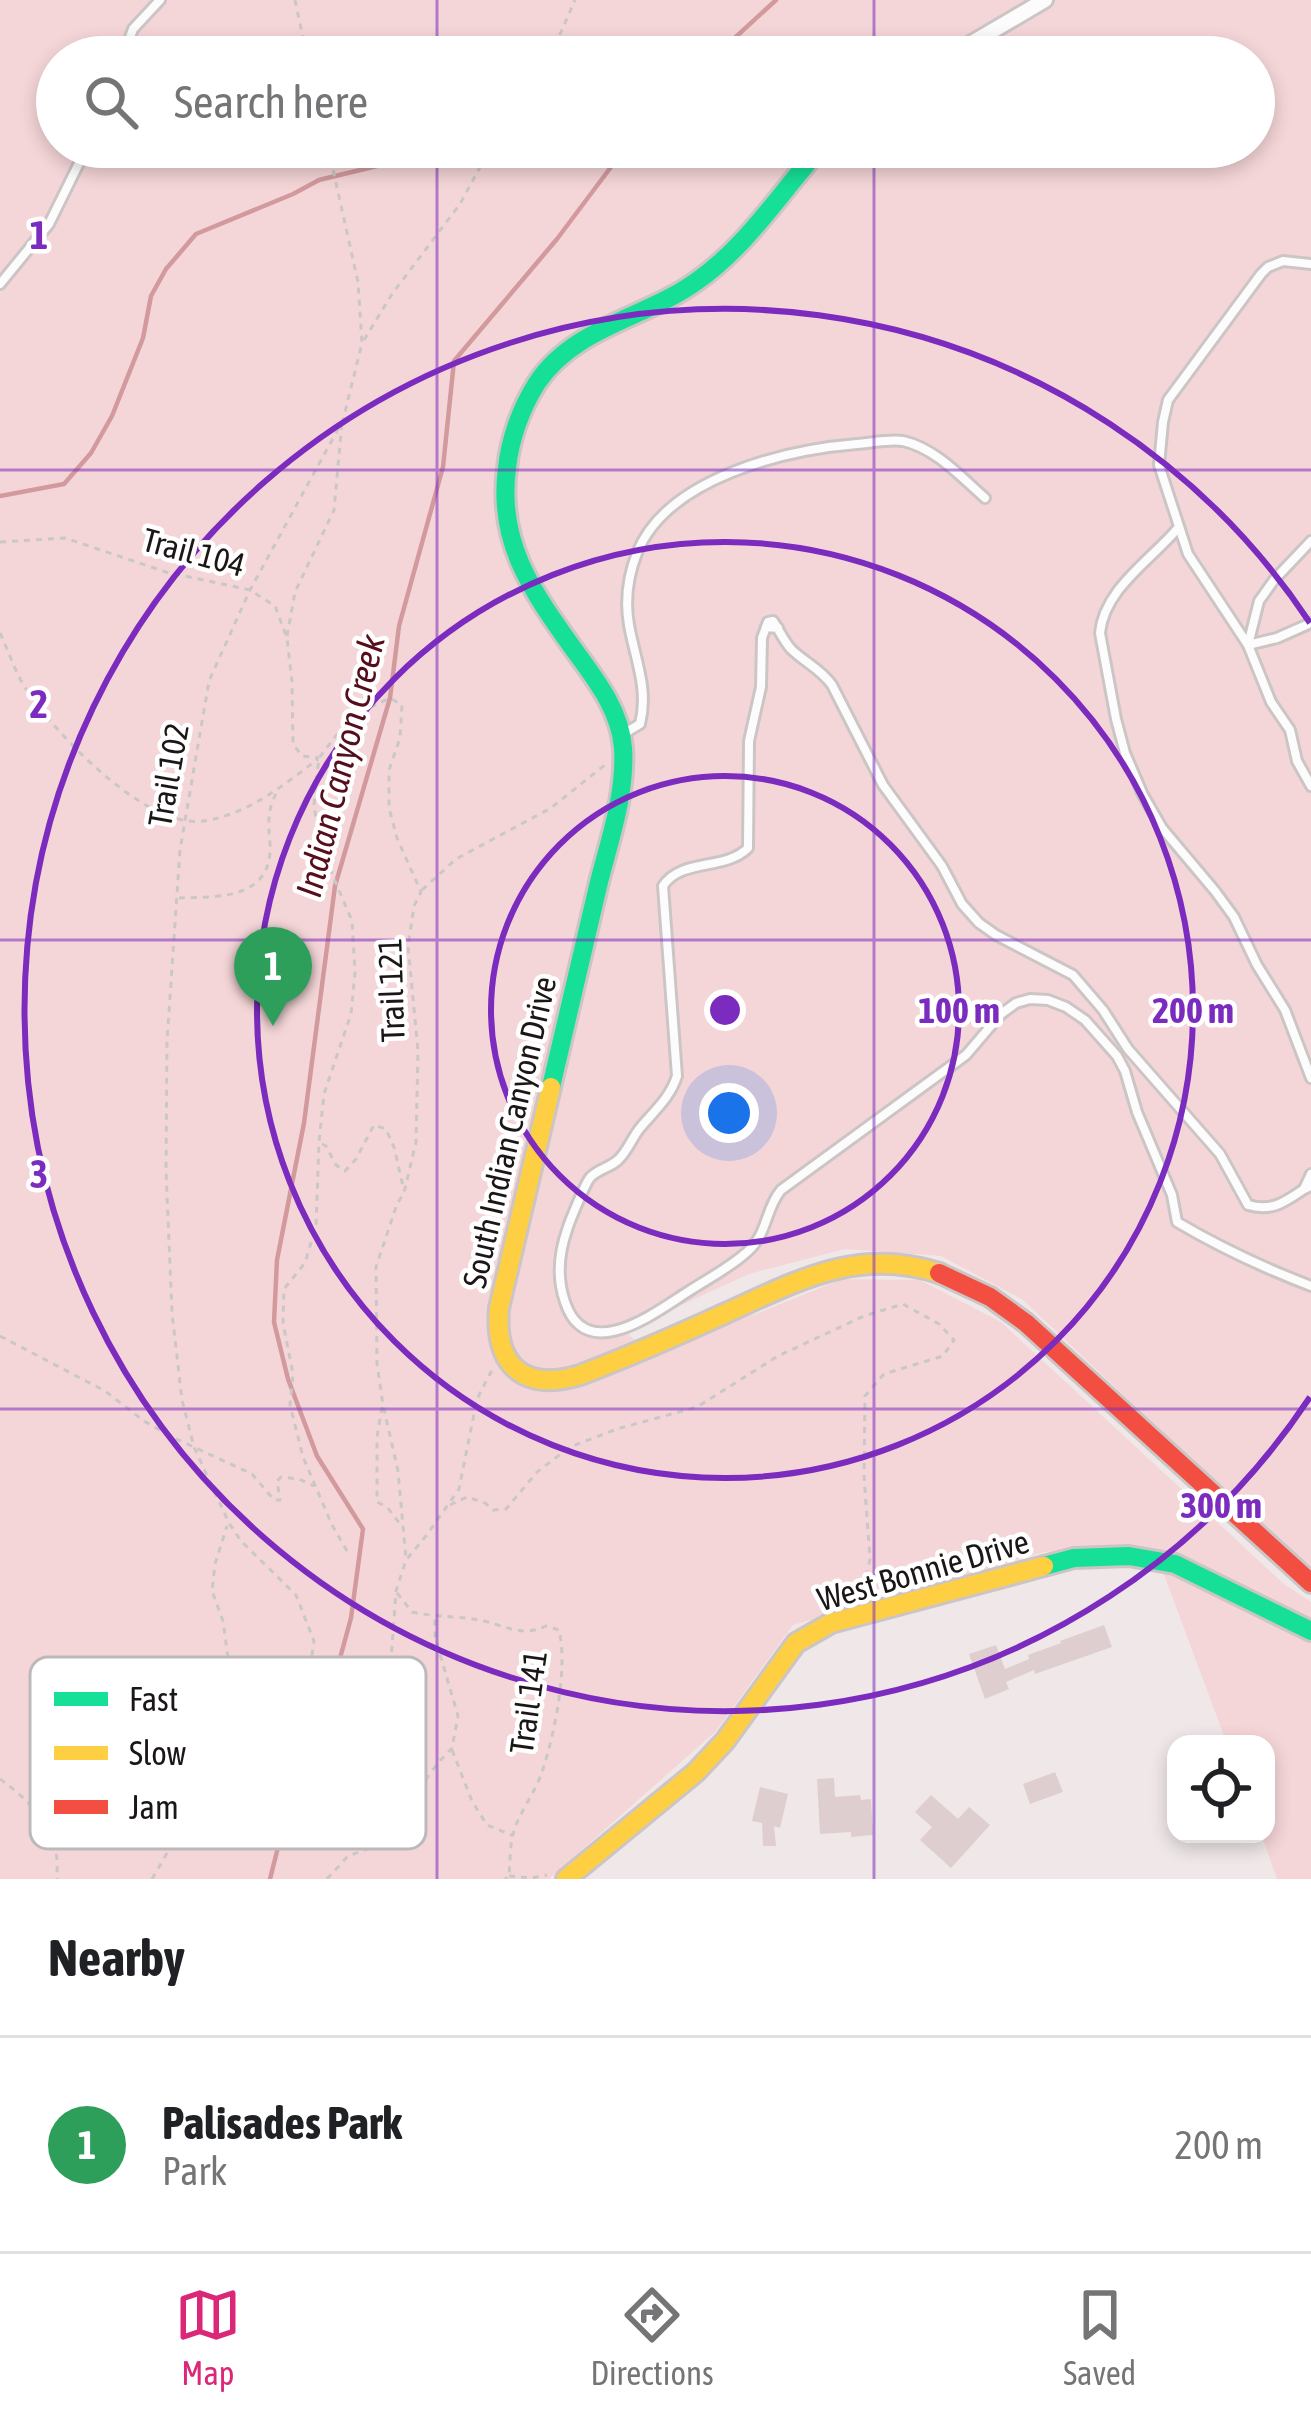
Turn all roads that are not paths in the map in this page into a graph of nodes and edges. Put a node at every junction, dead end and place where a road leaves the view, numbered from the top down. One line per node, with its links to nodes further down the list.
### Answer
1 (160, 0): 3 (lane)
2 (1045, 0): 4 (street)
3 (130, 36)
4 (984, 36)
5 (77, 168): 8 (lane)
6 (803, 168): 14 (street)
7 (1311, 264): 10 (lane)
8 (0, 284)
9 (985, 498): 14 (lane)
10 (1178, 528): 13 (lane); 16 (lane)
11 (1311, 542): 13 (lane)
12 (1311, 623): 13 (lane)
13 (1248, 645): 15 (lane)
14 (622, 743): 20 (street, South Indian Canyon Drive)
15 (1311, 786)
16 (1311, 1078)
17 (1311, 1174): 18 (lane)
18 (1308, 1188): 19 (lane)
19 (1311, 1286)
20 (1311, 1583)
21 (1311, 1631): 22 (street, West Bonnie Drive)
22 (556, 1877)

